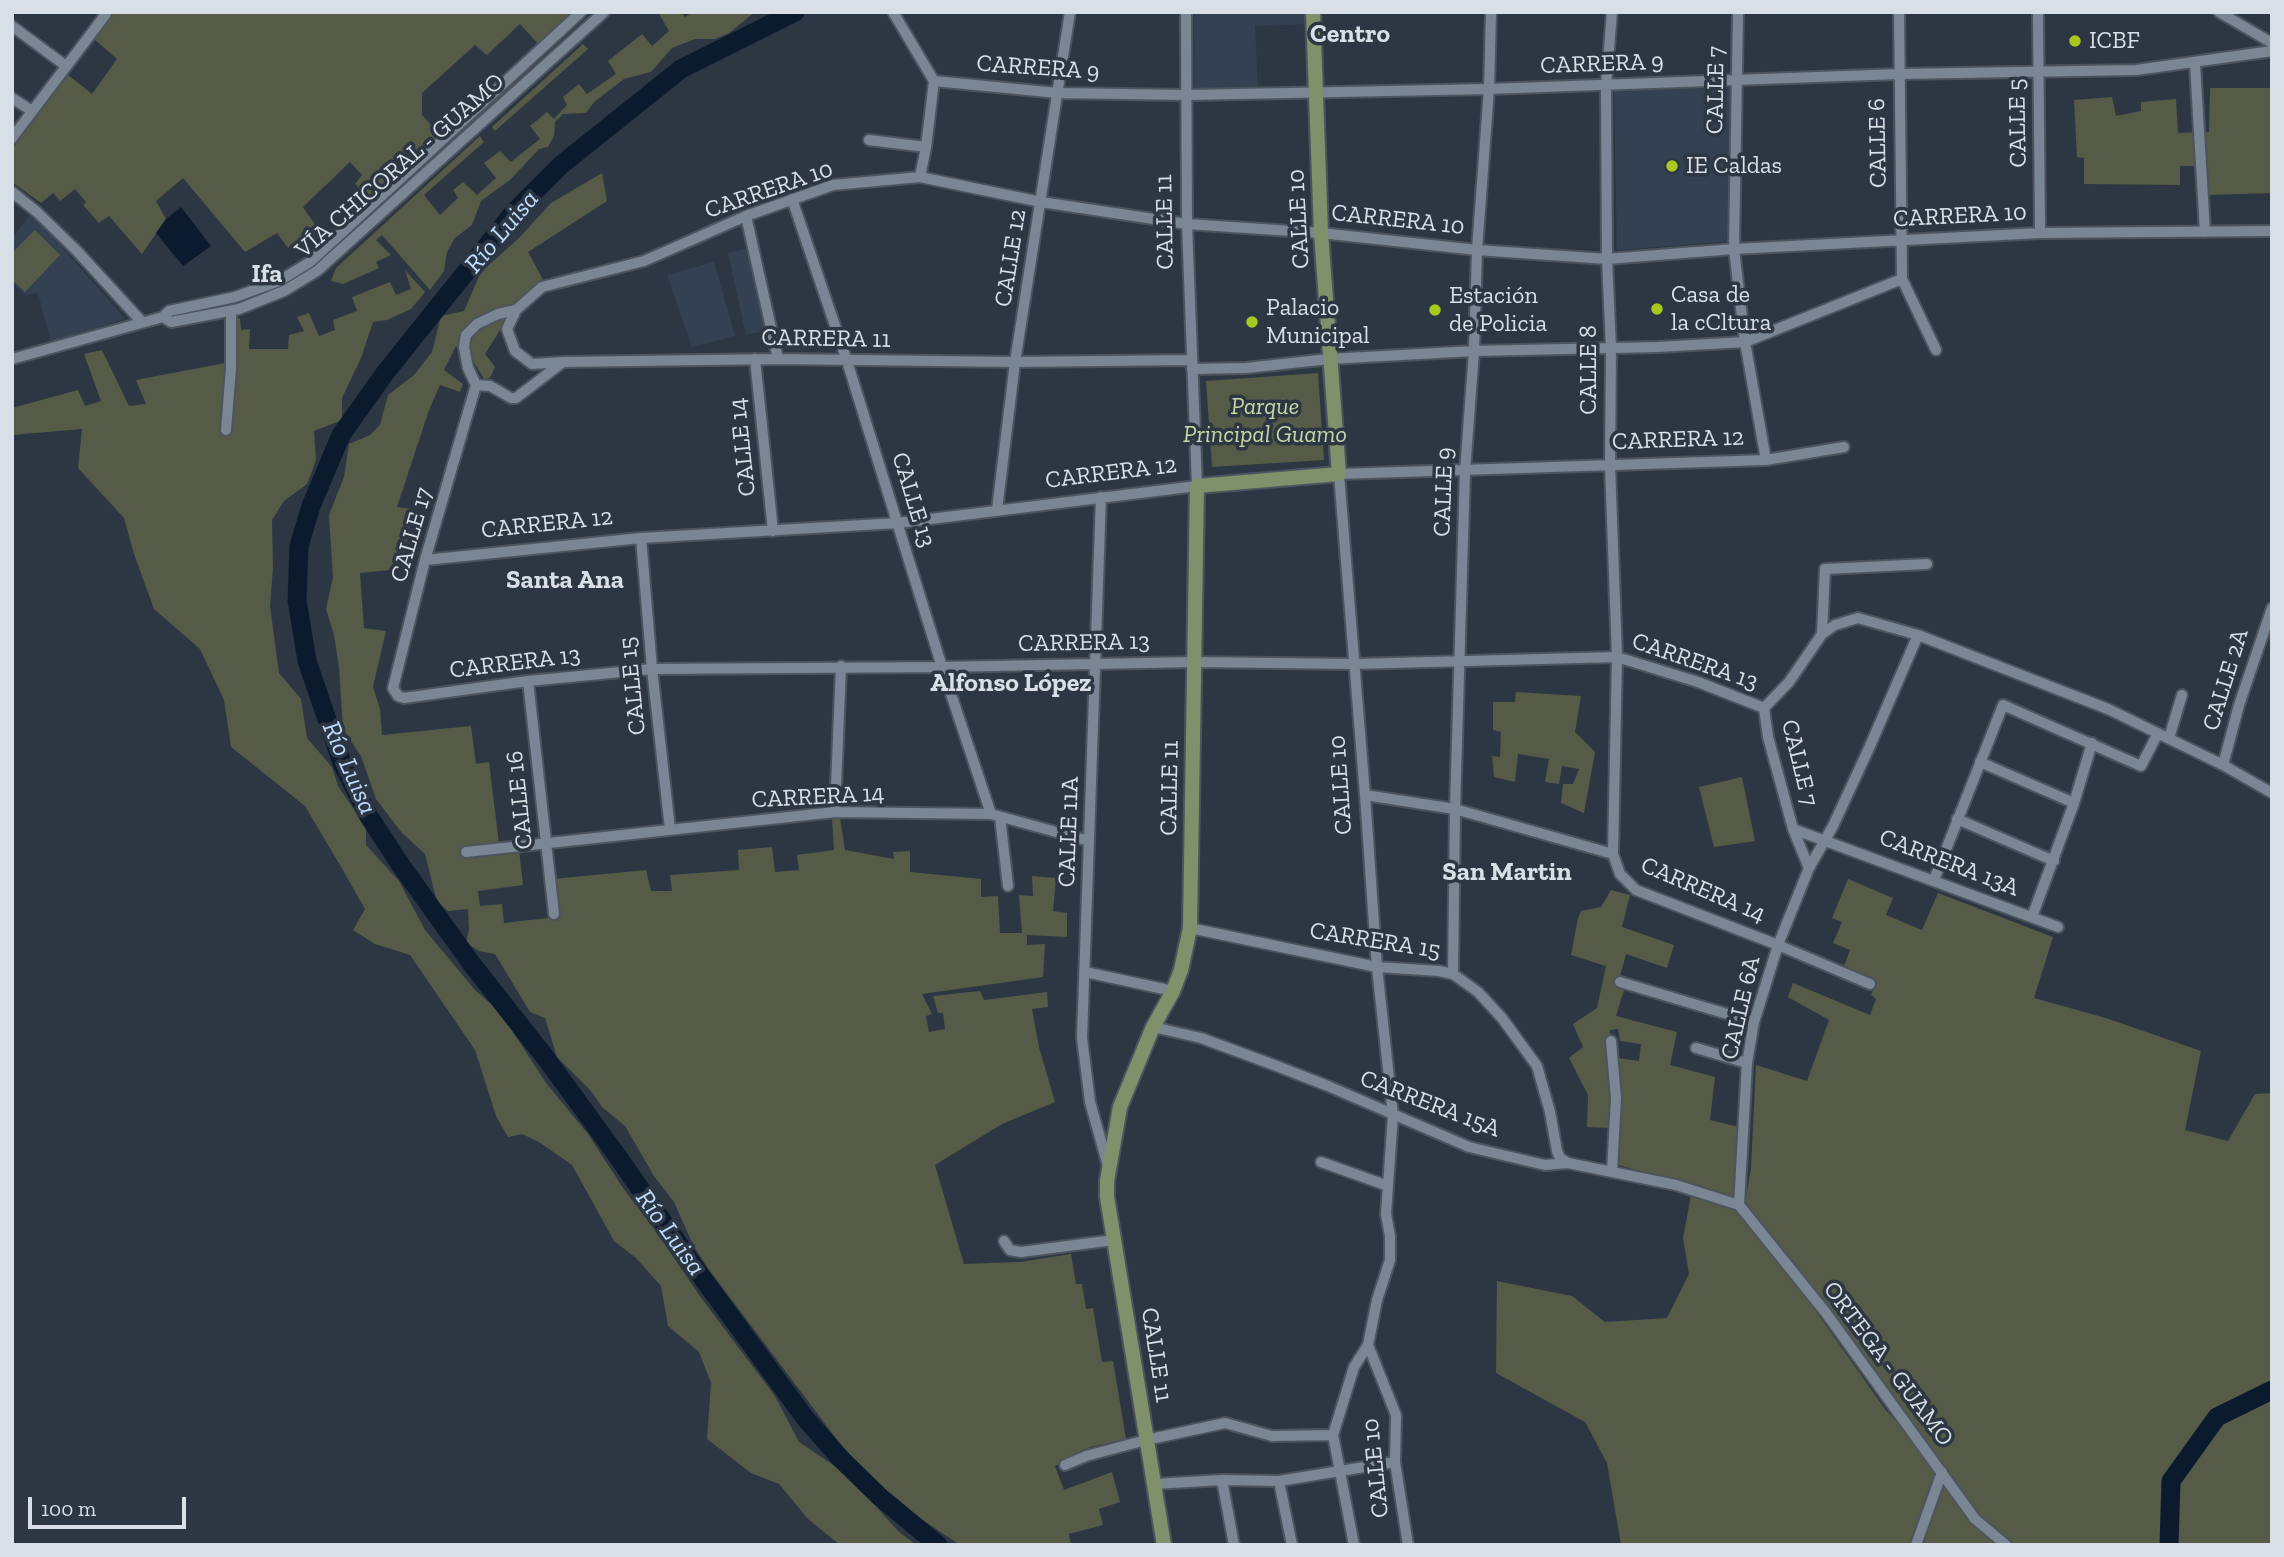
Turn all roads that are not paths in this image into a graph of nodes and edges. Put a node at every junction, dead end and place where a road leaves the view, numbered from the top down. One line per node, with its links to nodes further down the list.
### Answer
1 (103, 12): 20 (street)
2 (581, 12): 14 (street, VÍA CHICORAL - GUAMO)
3 (604, 12): 16 (street, VÍA CHICORAL - GUAMO)
4 (893, 12): 24 (street)
5 (1070, 12): 28 (street, CALLE 12)
6 (1186, 12): 29 (street, CALLE 11)
7 (1313, 12): 27 (main road, CALLE 10)
8 (1491, 12): 26 (street, CALLE 9)
9 (1612, 12): 25 (street, CALLE 8)
10 (1738, 12): 23 (street, CALLE 7)
11 (1899, 12): 22 (street, CALLE 6)
12 (2038, 12): 21 (street, CALLE 5)
13 (2219, 12): 17 (street)
14 (568, 24): 16 (street); 32 (street, VÍA CHICORAL - GUAMO)
15 (12, 26): 20 (street)
16 (577, 36): 33 (street, VÍA CHICORAL - GUAMO)
17 (2272, 43)
18 (2272, 51): 19 (street, CARRERA 9)
19 (2195, 64): 21 (street, CARRERA 9); 46 (street)
20 (66, 66): 31 (street)
21 (2039, 72): 22 (street, CARRERA 9); 48 (street, CALLE 5)
22 (1899, 74): 23 (street, CARRERA 9); 49 (street, CALLE 6)
23 (1737, 79): 25 (street, CARRERA 9); 51 (street, CALLE 7)
24 (934, 81): 28 (street, CARRERA 9); 36 (street)
25 (1606, 85): 26 (street, CARRERA 9); 53 (street, CALLE 8)
26 (1489, 89): 27 (street, CARRERA 9); 52 (street, CALLE 9)
27 (1316, 92): 29 (street, CARRERA 9); 47 (main road, CALLE 10)
28 (1058, 93): 29 (street, CARRERA 9); 42 (street, CALLE 12)
29 (1187, 95): 44 (street, CALLE 11)
30 (12, 98): 31 (street)
31 (32, 111): 34 (street)
32 (467, 117): 33 (street); 38 (street, VÍA CHICORAL - GUAMO)
33 (476, 127): 40 (street, VÍA CHICORAL - GUAMO)
34 (12, 138)
35 (869, 140): 36 (street)
36 (926, 147): 37 (street)
37 (920, 177): 41 (street, CARRERA 10); 42 (street, CARRERA 10)
38 (390, 187): 40 (street); 50 (street, VÍA CHICORAL - GUAMO)
39 (12, 192): 59 (street)
40 (398, 196): 50 (street, VÍA CHICORAL - GUAMO)
41 (792, 199): 43 (street, CARRERA 10); 68 (street, CALLE 13)
42 (1041, 202): 44 (street, CARRERA 10); 70 (street, CALLE 12)
43 (746, 216): 57 (street, CARRERA 10); 66 (street)
44 (1187, 224): 47 (street, CARRERA 10); 71 (street, CALLE 11)
45 (2272, 231): 46 (street, CARRERA 10)
46 (2205, 232): 48 (street, CARRERA 10)
47 (1321, 233): 52 (street, CARRERA 10); 67 (main road, CALLE 10)
48 (2040, 233): 49 (street, CARRERA 10)
49 (1900, 241): 51 (street, CARRERA 10); 54 (street, CALLE 6)
50 (336, 245): 55 (street, VÍA CHICORAL - GUAMO); 56 (street, VÍA CHICORAL - GUAMO)
51 (1734, 249): 53 (street, CARRERA 10); 60 (street, CALLE 7)
52 (1477, 250): 53 (street, CARRERA 10); 63 (street, CALLE 9)
53 (1607, 259): 61 (street, CALLE 8)
54 (1902, 279): 60 (street, CARRERA 11); 62 (street, CALLE 6)
55 (235, 297): 56 (street); 58 (street, VÍA CHICORAL - GUAMO)
56 (235, 310): 58 (street, VÍA CHICORAL - GUAMO); 73 (street)
57 (516, 310): 69 (street, CARRERA 11); 72 (street)
58 (163, 317): 59 (street, VÍA CHICORAL - GUAMO)
59 (142, 323): 64 (street, VÍA CHICORAL - GUAMO)
60 (1745, 342): 61 (street, CARRERA 11); 75 (street, CALLE 7)
61 (1611, 349): 63 (street, CARRERA 11); 76 (street, CALLE 8)
62 (1936, 349)
63 (1474, 351): 67 (street, CARRERA 11); 77 (street, CALLE 9)
64 (12, 359)
65 (755, 359): 66 (street, CARRERA 11); 69 (street, CARRERA 11); 83 (street, CALLE 14)
66 (778, 359): 68 (street, CARRERA 11)
67 (1329, 359): 71 (street, CARRERA 11); 78 (main road, CALLE 10)
68 (847, 361): 70 (street, CARRERA 11); 82 (street, CALLE 13)
69 (563, 362): 72 (street)
70 (1015, 362): 71 (street, CARRERA 11); 81 (street, CALLE 12)
71 (1191, 365): 79 (street, CALLE 11)
72 (477, 385): 85 (street, CALLE 17)
73 (226, 430)
74 (1844, 447): 75 (street, CARRERA 12)
75 (1766, 460): 76 (street, CARRERA 12)
76 (1610, 465): 77 (street, CARRERA 12); 90 (street, CALLE 8)
77 (1465, 471): 78 (street, CARRERA 12); 91 (street, CALLE 9)
78 (1339, 474): 79 (main road, CARRERA 12); 94 (street, CALLE 10)
79 (1197, 486): 80 (street, CARRERA 12); 92 (main road, CALLE 11)
80 (1101, 497): 81 (street, CARRERA 12); 93 (street, CALLE 11A)
81 (996, 510): 82 (street, CARRERA 12)
82 (898, 523): 83 (street, CARRERA 12); 96 (street, CALLE 13)
83 (773, 531): 84 (street, CARRERA 12)
84 (641, 538): 85 (street, CARRERA 12); 97 (street, CALLE 15)
85 (425, 559): 100 (street, CALLE 17)
86 (1927, 564): 88 (street)
87 (2270, 614): 105 (street, CALLE 2A)
88 (1822, 634): 89 (street); 101 (street, CALLE 7)
89 (1918, 635): 102 (street); 115 (street, CALLE 6A)
90 (1617, 657): 91 (street, CARRERA 13); 101 (street, CARRERA 13); 119 (street, CALLE 8)
91 (1460, 660): 94 (street, CARRERA 13); 109 (street, CALLE 9)
92 (1195, 662): 93 (street, CARRERA 13); 94 (street, CARRERA 13); 127 (main road, CALLE 11)
93 (1096, 664): 96 (street, CARRERA 13); 116 (street, CALLE 11A)
94 (1354, 664): 107 (street, CALLE 10)
95 (841, 666): 96 (street, CARRERA 13); 97 (street, CARRERA 13); 110 (street)
96 (942, 667): 111 (street, CALLE 13)
97 (652, 669): 98 (street, CARRERA 13); 113 (street, CALLE 15)
98 (528, 681): 100 (street, CARRERA 13); 117 (street, CALLE 16)
99 (2182, 695): 102 (street)
100 (397, 696)
101 (1764, 708): 114 (street, CALLE 7)
102 (2163, 736): 103 (street); 105 (street)
103 (2092, 743): 104 (street); 108 (street)
104 (1980, 762): 108 (street); 112 (street)
105 (2222, 765): 106 (street)
106 (2272, 793)
107 (1365, 795): 109 (street, CARRERA 14); 129 (street, CALLE 10)
108 (2074, 803): 120 (street)
109 (1455, 809): 119 (street, CARRERA 14); 131 (street, CALLE 9)
110 (835, 813): 111 (street, CARRERA 14); 113 (street, CARRERA 14)
111 (996, 815): 116 (street, CARRERA 14); 123 (street, CALLE 13)
112 (1957, 819): 120 (street); 122 (street)
113 (670, 829): 117 (street, CARRERA 14)
114 (1793, 829): 115 (street, CALLE 7); 121 (street)
115 (1825, 839): 121 (street, CALLE 6A); 122 (street, CARRERA 13A)
116 (1089, 841): 130 (street, CALLE 11A)
117 (546, 842): 118 (street); 124 (street, CALLE 16)
118 (466, 852)
119 (1612, 854): 128 (street, CARRERA 14)
120 (2054, 861): 125 (street)
121 (1809, 868): 128 (street, CALLE 6A)
122 (1934, 880): 125 (street, CARRERA 13A)
123 (1008, 886)
124 (554, 914)
125 (2032, 917): 126 (street, CARRERA 13A)
126 (2058, 927)
127 (1190, 928): 129 (street, CARRERA 15); 134 (main road, CALLE 11)
128 (1778, 945): 133 (street, CARRERA 14); 135 (street, CALLE 6A)
129 (1377, 967): 131 (street, CARRERA 15); 140 (street, CALLE 10)
130 (1085, 972): 134 (street); 143 (street, CALLE 11A)
131 (1453, 974): 142 (street, CARRERA 15)
132 (1620, 982): 135 (street)
133 (1870, 984)
134 (1173, 991): 136 (main road, CALLE 11)
135 (1754, 1022): 139 (street, CALLE 6A)
136 (1153, 1027): 140 (street, CARRERA 15A); 143 (main road, CALLE 11)
137 (1611, 1041): 144 (street)
138 (1696, 1048): 139 (street)
139 (1747, 1063): 146 (street, CALLE 6A)
140 (1393, 1115): 142 (street, CARRERA 15A); 145 (street, CALLE 10)
141 (1321, 1162): 145 (street)
142 (1568, 1163): 144 (street, CARRERA 15A)
143 (1108, 1166): 147 (main road, CALLE 11)
144 (1612, 1172): 146 (street, CARRERA 15A)
145 (1388, 1186): 149 (street, CALLE 10)
146 (1739, 1205): 155 (street, ORTEGA - GUAMO)
147 (1114, 1240): 148 (street); 151 (main road, CALLE 11)
148 (1004, 1241)
149 (1368, 1345): 150 (street); 152 (street, CALLE 10)
150 (1333, 1435): 151 (street); 154 (street)
151 (1146, 1440): 153 (street); 158 (main road, CALLE 11)
152 (1395, 1462): 154 (street); 163 (street, CALLE 10)
153 (1065, 1465)
154 (1338, 1471): 157 (street); 162 (street)
155 (1942, 1472): 164 (street); 165 (street, ORTEGA - GUAMO)
156 (1222, 1480): 157 (street); 158 (street); 160 (street)
157 (1279, 1481): 161 (street)
158 (1154, 1484): 159 (main road, CALLE 11)
159 (1164, 1545)
160 (1234, 1545)
161 (1292, 1545)
162 (1354, 1545)
163 (1408, 1545)
164 (1916, 1545)
165 (2006, 1545)

